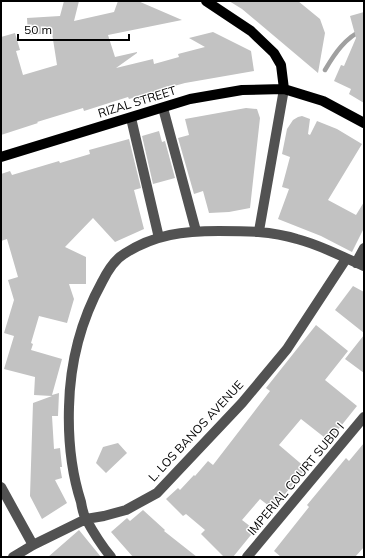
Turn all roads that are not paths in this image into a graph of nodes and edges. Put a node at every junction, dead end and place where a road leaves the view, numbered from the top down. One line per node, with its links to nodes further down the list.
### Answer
1 (206, 1): 2 (main road)
2 (284, 89): 3 (main road, RIZAL STREET); 5 (main road, RIZAL STREET); 8 (street)
3 (163, 108): 4 (main road, RIZAL STREET); 7 (street)
4 (131, 118): 6 (main road, RIZAL STREET); 9 (street)
5 (364, 123)
6 (1, 157)
7 (196, 231): 8 (street); 9 (street)
8 (259, 231): 11 (street)
9 (159, 238): 15 (street)
10 (364, 248): 12 (street)
11 (346, 259): 12 (street); 15 (street, L. LOS BANOS AVENUE)
12 (360, 265)
13 (364, 417): 19 (street, IMPERIAL COURT SUBD I)
14 (1, 487): 16 (street)
15 (86, 519): 16 (street, L. LOS BANOS AVENUE); 18 (street)
16 (33, 545): 17 (street, L. LOS BANOS AVENUE)
17 (13, 557)
18 (111, 557)
19 (247, 557)

